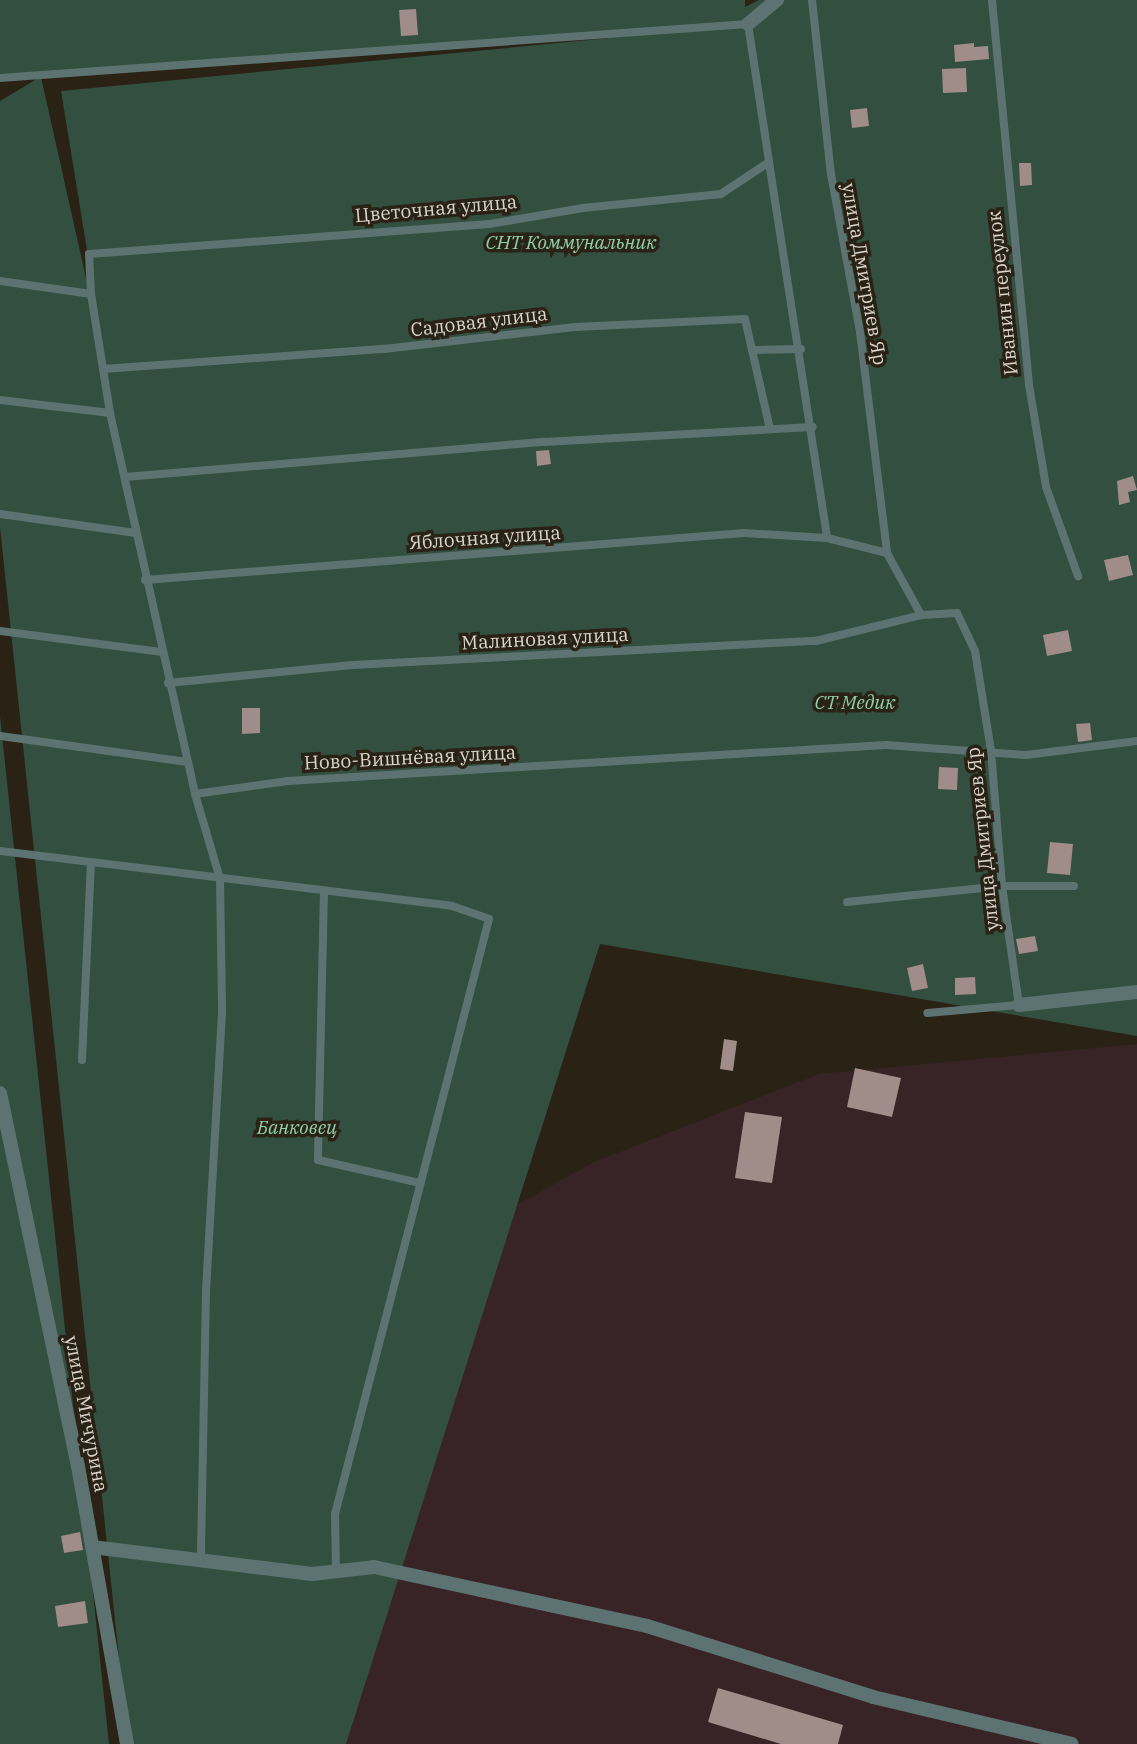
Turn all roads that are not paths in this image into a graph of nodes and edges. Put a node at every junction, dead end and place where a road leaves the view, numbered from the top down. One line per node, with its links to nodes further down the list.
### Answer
1 (778, 0): 4 (street)
2 (811, 0): 20 (lane, улица Дмитриев Яр)
3 (992, 0): 21 (lane, Иванин переулок)
4 (748, 24): 5 (lane); 6 (lane)
5 (0, 78)
6 (769, 162): 8 (lane, Цветочная улица); 9 (lane)
7 (0, 281): 8 (lane)
8 (91, 295): 11 (lane)
9 (801, 349): 10 (lane); 14 (lane)
10 (752, 350): 11 (lane, Садовая улица); 15 (lane, Садовая улица)
11 (103, 369): 13 (lane)
12 (0, 400): 13 (lane)
13 (110, 413): 16 (lane)
14 (814, 427): 15 (lane); 19 (lane)
15 (771, 429): 16 (lane)
16 (125, 477): 18 (lane)
17 (0, 514): 18 (lane)
18 (136, 533): 22 (lane)
19 (827, 538): 20 (lane); 22 (lane, Яблочная улица)
20 (887, 553): 23 (lane, улица Дмитриев Яр)
21 (1078, 576)
22 (145, 580): 25 (lane)
23 (921, 615): 26 (lane, Малиновая улица); 29 (lane, улица Дмитриев Яр)
24 (0, 631): 25 (lane)
25 (161, 652): 26 (lane)
26 (168, 683): 30 (lane)
27 (0, 736): 30 (lane)
28 (1137, 741): 29 (lane, Ново-Вишнёвая улица)
29 (991, 751): 31 (lane, Ново-Вишнёвая улица); 35 (lane, улица Дмитриев Яр)
30 (187, 762): 31 (lane)
31 (195, 794): 34 (lane)
32 (0, 851): 33 (lane)
33 (91, 862): 34 (lane); 42 (lane)
34 (220, 878): 37 (lane); 46 (lane)
35 (1002, 886): 36 (lane); 38 (lane); 40 (lane, улица Дмитриев Яр)
36 (1073, 886)
37 (324, 891): 44 (lane); 44 (lane)
38 (847, 902)
39 (1137, 992): 40 (street)
40 (1019, 1005): 41 (lane)
41 (927, 1013)
42 (82, 1060)
43 (0, 1093): 45 (street, улица Мичурина)
44 (420, 1183): 47 (lane)
45 (92, 1547): 46 (street); 48 (street, улица Мичурина)
46 (201, 1558): 47 (street)
47 (336, 1570): 49 (street)
48 (127, 1744)
49 (1072, 1744)

